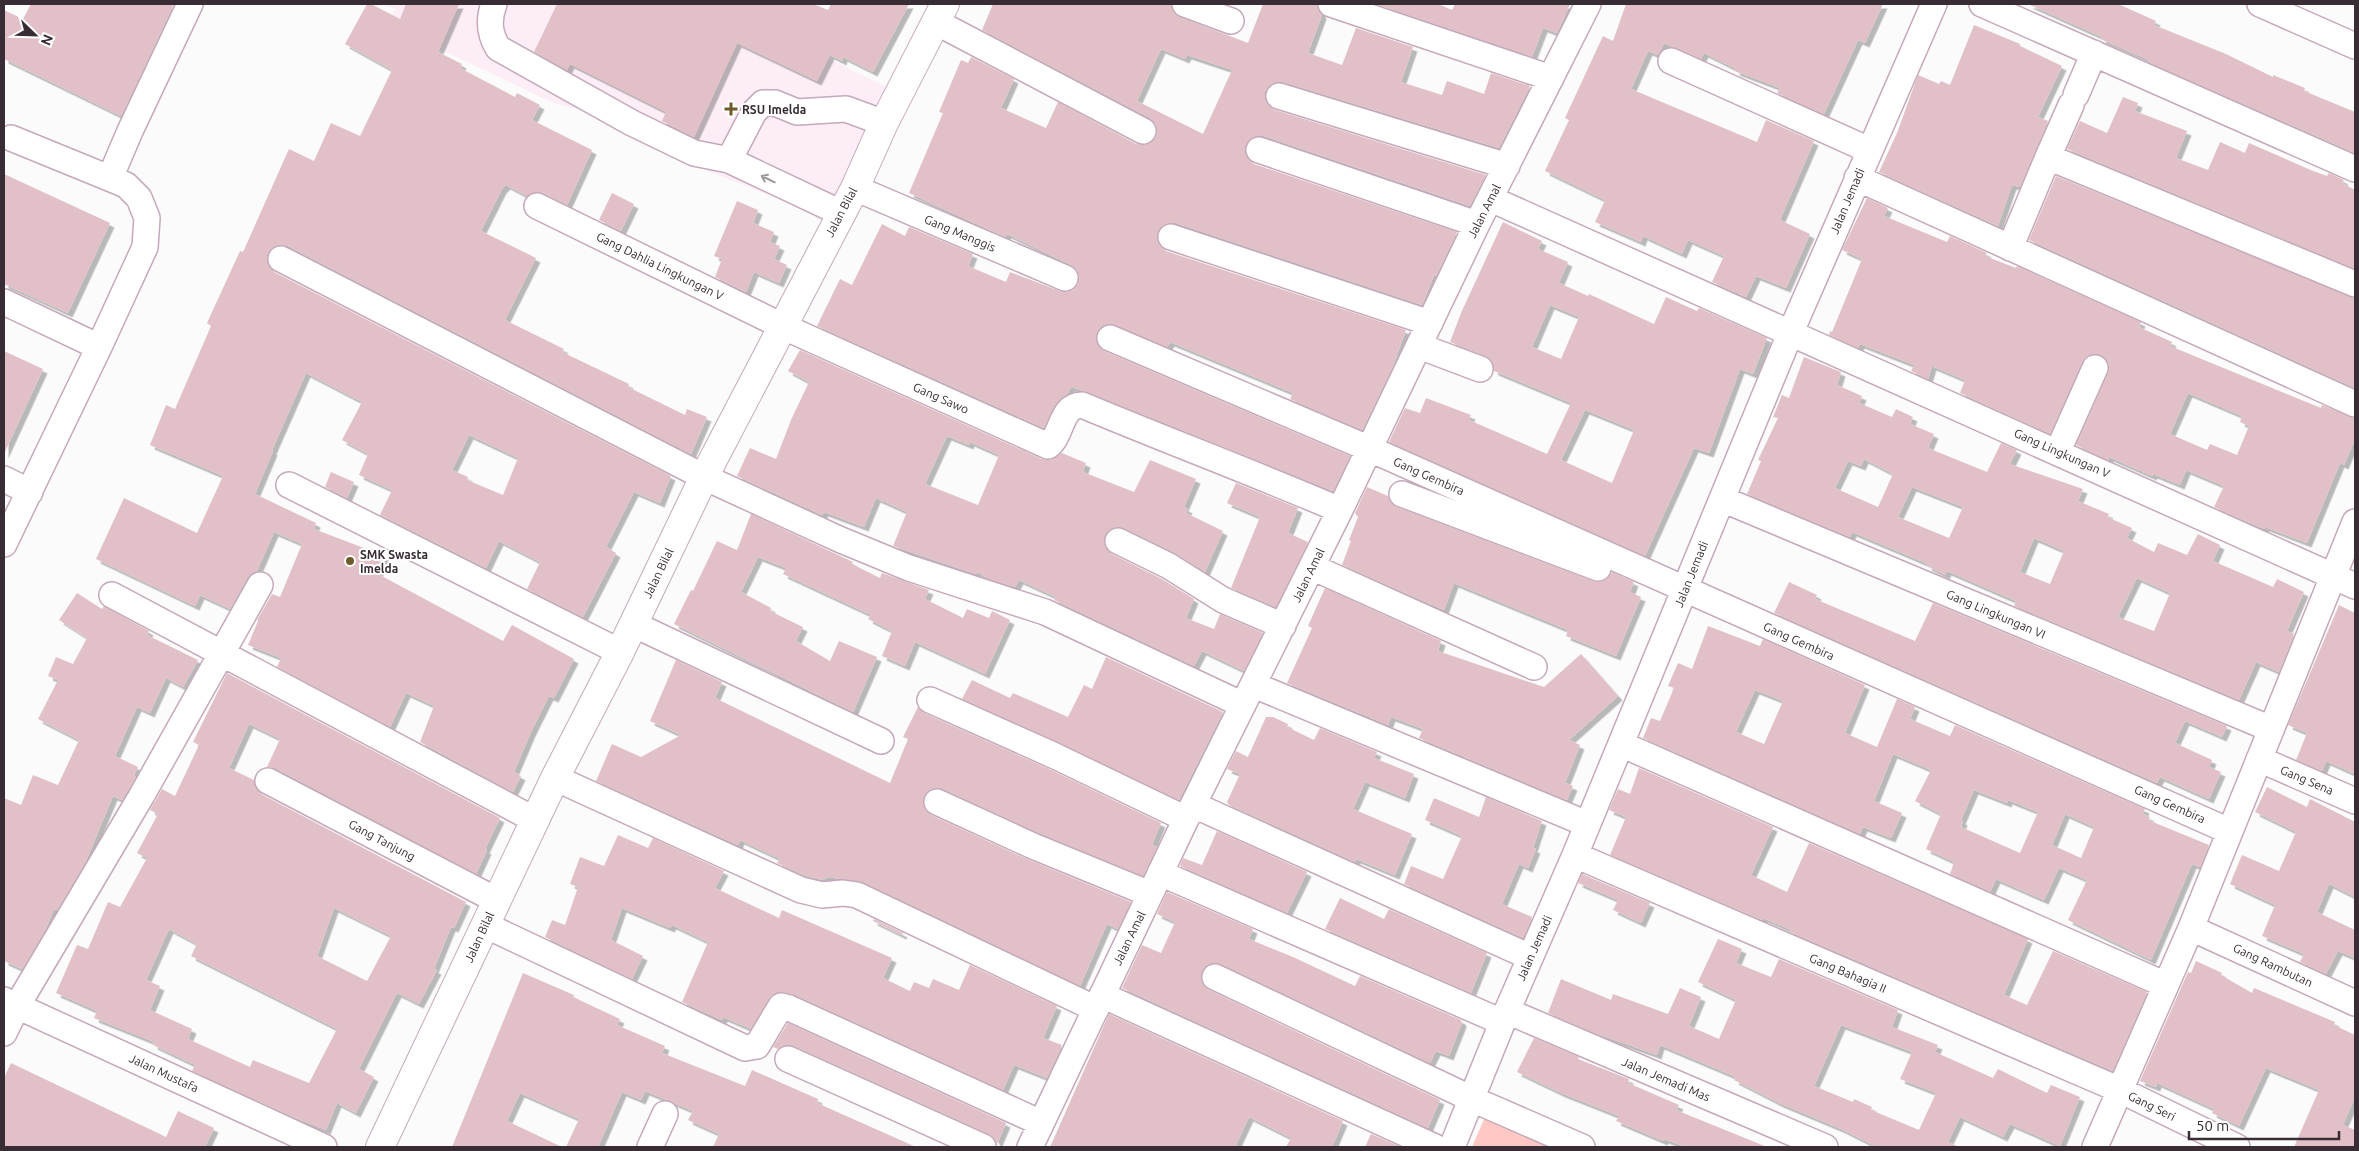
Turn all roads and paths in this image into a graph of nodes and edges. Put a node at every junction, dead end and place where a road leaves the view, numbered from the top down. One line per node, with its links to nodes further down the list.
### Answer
1 (190, 4): 25 (street)
2 (494, 4): 22 (street)
3 (1185, 4): 10 (street)
4 (1331, 4): 14 (street)
5 (1588, 4): 14 (street, Jalan Amal)
6 (1934, 4): 20 (street, Jalan Jemadi)
7 (1982, 4): 12 (street)
8 (2260, 4): 11 (street)
9 (941, 13): 16 (main road, Jalan Bilal); 17 (street)
10 (1231, 21)
11 (2355, 46)
12 (2094, 53): 21 (street); 24 (street)
13 (1671, 61): 20 (street)
14 (1550, 78): 23 (street, Jalan Amal)
15 (1279, 96): 23 (street)
16 (884, 123): 22 (street); 27 (main road, Jalan Bilal)
17 (1143, 130)
18 (11, 138): 25 (street)
19 (1259, 150): 31 (street)
20 (1869, 150): 26 (street, Jalan Jemadi)
21 (2048, 157): 33 (street); 36 (street)
22 (729, 160): 30 (street, one-way to 22)
23 (1507, 166): 28 (street, Jalan Amal)
24 (2355, 168)
25 (110, 178): 43 (street)
26 (1857, 178): 33 (street); 40 (street, Jalan Jemadi)
27 (855, 188): 30 (main road, Jalan Bilal); 35 (street, Gang Manggis)
28 (1491, 199): 31 (street, Jalan Amal); 40 (street, Gang Lingkungan V)
29 (537, 206): 39 (street, Gang Dahlia Lingkungan V)
30 (840, 213): 39 (main road, Jalan Bilal)
31 (1477, 224): 38 (street, Jalan Amal)
32 (1171, 237): 38 (street)
33 (2010, 248): 46 (street)
34 (281, 260): 49 (street)
35 (1065, 278)
36 (2355, 284)
37 (4, 302): 43 (street)
38 (1430, 323): 42 (street, Jalan Amal)
39 (782, 326): 49 (main road, Jalan Bilal); 55 (street, Gang Sawo)
40 (1790, 334): 48 (street, Gang Lingkungan V); 54 (street, Jalan Jemadi)
41 (1110, 338): 47 (street, Gang Gembira)
42 (1419, 346): 44 (street); 47 (street, Jalan Amal)
43 (99, 347): 52 (street)
44 (1480, 368)
45 (2095, 368): 48 (street)
46 (2355, 404)
47 (1370, 449): 55 (street, Jalan Amal); 63 (street, Gang Gembira)
48 (2058, 451): 60 (street, Gang Lingkungan V)
49 (704, 477): 64 (main road, Jalan Bilal); 69 (street)
50 (4, 479): 52 (street)
51 (289, 485): 67 (street)
52 (30, 492): 58 (street)
53 (1402, 494): 63 (street)
54 (1722, 499): 63 (street, Jalan Jemadi); 71 (street, Gang Lingkungan VI)
55 (1340, 510): 59 (street, Jalan Amal)
56 (2355, 522): 60 (street)
57 (1118, 541): 65 (street)
58 (4, 544)
59 (1312, 567): 65 (street, Jalan Amal); 68 (street)
60 (2344, 581): 71 (street)
61 (260, 584): 66 (street)
62 (112, 595): 66 (street)
63 (1682, 595): 73 (street, Jalan Jemadi); 82 (street, Gang Gembira)
64 (633, 624): 67 (main road, Jalan Bilal); 72 (street)
65 (1283, 626): 69 (street, Jalan Amal)
66 (222, 652): 80 (street); 92 (street)
67 (620, 652): 75 (main road, Jalan Bilal)
68 (1534, 667)
69 (1248, 695): 79 (street, Jalan Amal); 81 (street)
70 (930, 700): 79 (street)
71 (2271, 729): 74 (street)
72 (881, 741)
73 (1621, 744): 81 (street, Jalan Jemadi); 90 (street)
74 (2258, 759): 77 (street, Gang Sena); 82 (street)
75 (555, 778): 80 (main road, Jalan Bilal); 91 (street)
76 (268, 781): 85 (street, Gang Tanjung)
77 (2355, 801)
78 (937, 802): 84 (street, Jalan Jemadi Mas)
79 (1190, 812): 84 (street, Jalan Amal); 88 (street)
80 (535, 820): 85 (main road, Jalan Bilal)
81 (1587, 824): 83 (street, Jalan Jemadi)
82 (2229, 831): 87 (street)
83 (1575, 855): 88 (street, Jalan Jemadi); 97 (street, Gang Bahagia II)
84 (1155, 884): 91 (street, Jalan Amal); 94 (street, Jalan Jemadi Mas)
85 (496, 900): 86 (main road, Jalan Bilal)
86 (485, 926): 100 (street); 102 (main road, Jalan Bilal)
87 (2191, 928): 90 (street); 93 (street, Gang Rambutan)
88 (1530, 956): 94 (street, Jalan Jemadi)
89 (1216, 977): 98 (street)
90 (2166, 985): 97 (street)
91 (1099, 1002): 100 (street, Jalan Amal); 106 (street)
92 (10, 1003): 95 (street); 101 (street, Jalan Mustafa)
93 (2355, 1003)
94 (1504, 1016): 98 (street, Jalan Jemadi); 109 (street, Jalan Jemadi Mas)
95 (4, 1033)
96 (788, 1059): 104 (street)
97 (2120, 1090): 110 (street); 111 (street, Gang Seri)
98 (1472, 1098): 107 (street, Jalan Jemadi); 108 (street)
99 (665, 1114): 103 (street)
100 (1041, 1124): 105 (street, Jalan Amal)
101 (324, 1147)
102 (380, 1147)
103 (650, 1147)
104 (983, 1147)
105 (1030, 1147)
106 (1435, 1147)
107 (1452, 1147)
108 (1582, 1147)
109 (1825, 1147)
110 (2095, 1147)
111 (2237, 1147)

